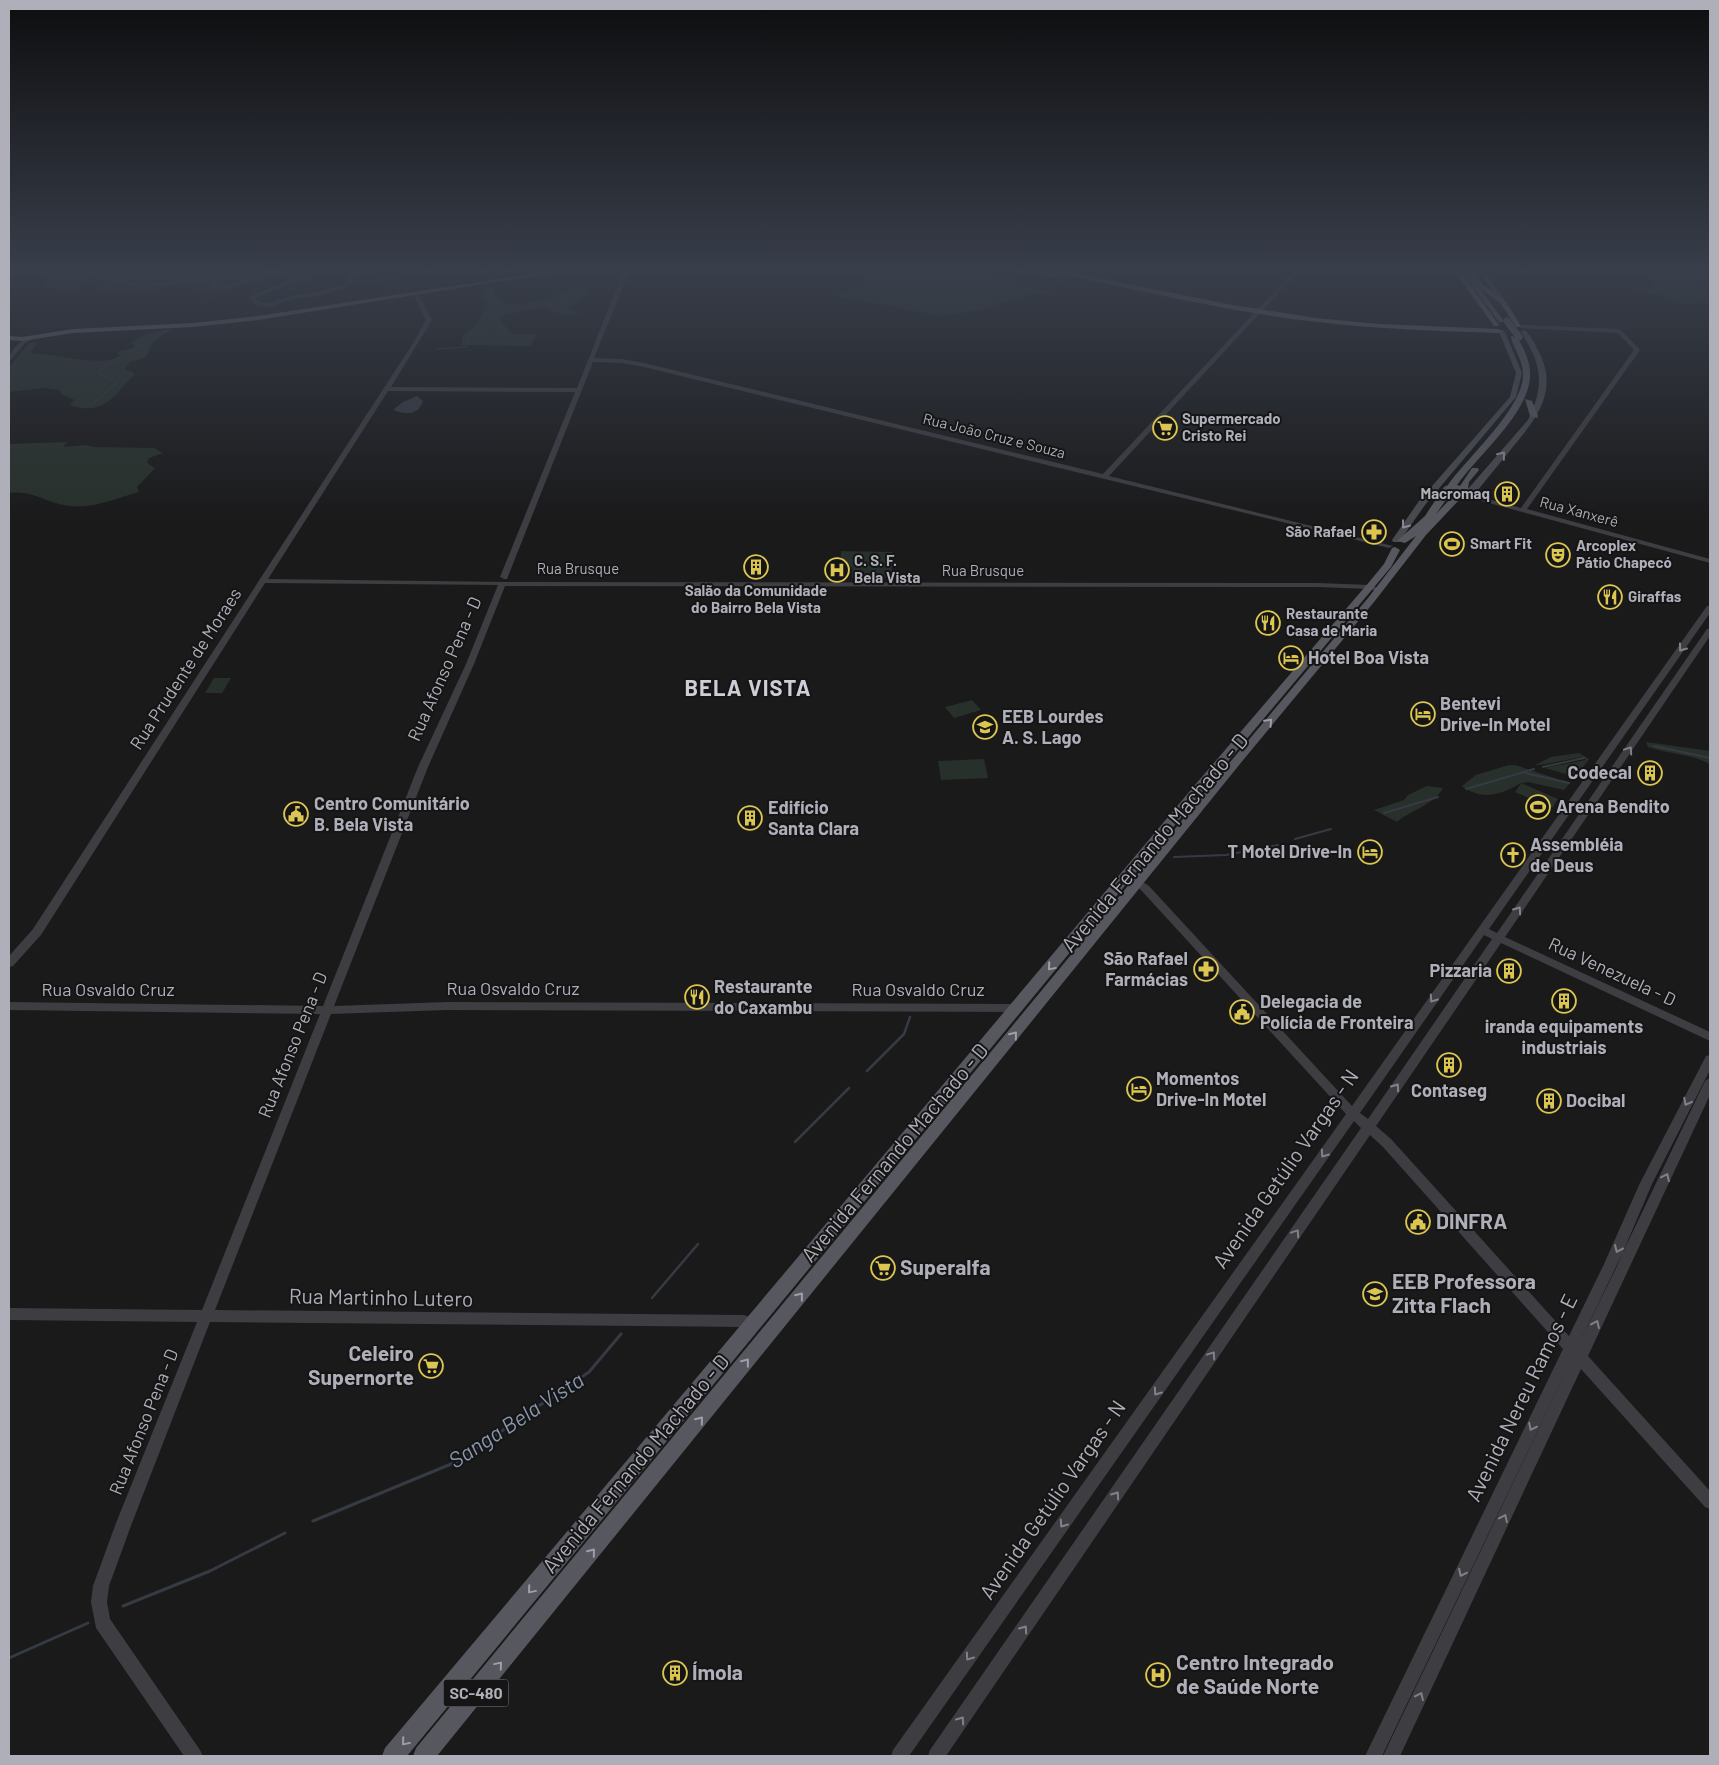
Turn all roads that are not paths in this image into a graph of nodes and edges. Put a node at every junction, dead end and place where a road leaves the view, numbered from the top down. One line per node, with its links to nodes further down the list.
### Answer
1 (408, 354): 10 (street, Rua Prudente de Moraes)
2 (593, 354): 9 (street, Rua Afonso Pena - D)
3 (1216, 354): 16 (street)
4 (1513, 354): 13 (main road)
5 (1525, 354): 15 (main road, Avenida Fernando Machado - D)
6 (1528, 354): 12 (main road, Avenida Fernando Machado - D)
7 (1537, 354): 14 (main road)
8 (1634, 354): 20 (street)
9 (591, 360): 11 (street, Rua Afonso Pena - D); 16 (street, Rua João Cruz e Souza)
10 (387, 390): 11 (street); 24 (street, Rua Prudente de Moraes)
11 (580, 390): 25 (street, Rua Afonso Pena - D)
12 (1528, 401): 14 (main road); 18 (main road, Avenida Fernando Machado - D)
13 (1508, 404): 15 (main road); 21 (main road, one-way to 21)
14 (1534, 416): 18 (main road, one-way to 14)
15 (1504, 424): 17 (main road, Avenida Fernando Machado - D)
16 (1104, 477): 21 (street, Rua João Cruz e Souza)
17 (1449, 490): 18 (main road); 19 (main road); 21 (main road, Avenida Fernando Machado - D)
18 (1468, 492): 19 (main road); 20 (street, Rua Xanxerê)
19 (1457, 497): 22 (main road, Avenida Fernando Machado - D)
20 (1522, 512): 23 (street, Rua Xanxerê)
21 (1396, 544): 22 (main road); 26 (main road, Avenida Fernando Machado - D)
22 (1410, 549): 26 (main road, Avenida Fernando Machado - D)
23 (1710, 561)
24 (265, 579): 25 (street, Rua Brusque); 32 (street, Rua Prudente de Moraes)
25 (504, 581): 26 (street, Rua Brusque); 35 (street, Rua Afonso Pena - D)
26 (1376, 586): 29 (main road, Avenida Fernando Machado - D)
27 (1710, 608): 30 (street, Avenida Getúlio Vargas - N, one-way to 30)
28 (1710, 631): 31 (street, one-way to 28)
29 (1133, 879): 34 (main road, Avenida Fernando Machado - D, one-way to 34); 39 (street); 42 (main road, Avenida Fernando Machado - D, one-way to 29)
30 (1482, 930): 31 (street, Rua Venezuela - D); 39 (street, Avenida Getúlio Vargas - N, one-way to 39)
31 (1499, 938): 36 (street, Rua Venezuela - D); 40 (street, one-way to 31)
32 (9, 963)
33 (9, 1006): 35 (street, Rua Osvaldo Cruz)
34 (1017, 1008): 35 (street, Rua Osvaldo Cruz); 41 (main road, Avenida Fernando Machado - D)
35 (327, 1010): 44 (street, Rua Afonso Pena - D)
36 (1710, 1037)
37 (1710, 1059): 38 (street, Avenida Nereu Ramos - E)
38 (1708, 1079): 46 (street, Avenida Nereu Ramos - E)
39 (1352, 1114): 40 (street); 56 (street, Avenida Getúlio Vargas - N, one-way to 56)
40 (1368, 1127): 46 (street); 57 (street, one-way to 40)
41 (868, 1187): 42 (main road); 45 (main road, Avenida Fernando Machado - D)
42 (862, 1220): 45 (main road, Avenida Fernando Machado - D, one-way to 42)
43 (9, 1314): 44 (street, Rua Martinho Lutero)
44 (206, 1316): 45 (street, Rua Martinho Lutero); 53 (street, Rua Afonso Pena - D)
45 (761, 1329): 47 (main road, Avenida Fernando Machado - D); 48 (main road, Avenida Fernando Machado - D, one-way to 45)
46 (1576, 1351): 49 (street); 50 (street, Avenida Nereu Ramos - E)
47 (660, 1435): 48 (main road); 51 (main road, Avenida Fernando Machado - D, one-way to 51)
48 (676, 1449): 52 (main road, Avenida Fernando Machado - D / SC-480, one-way to 48)
49 (1710, 1502)
50 (1400, 1718): 58 (street, Avenida Nereu Ramos - E); 59 (street, Avenida Nereu Ramos - E)
51 (420, 1724): 52 (main road); 54 (main road, Avenida Fernando Machado - D, one-way to 54)
52 (437, 1740): 55 (main road, Avenida Fernando Machado - D / SC-480)
53 (194, 1756)
54 (393, 1756)
55 (424, 1756)
56 (899, 1756)
57 (936, 1756)
58 (1373, 1756)
59 (1391, 1756)

